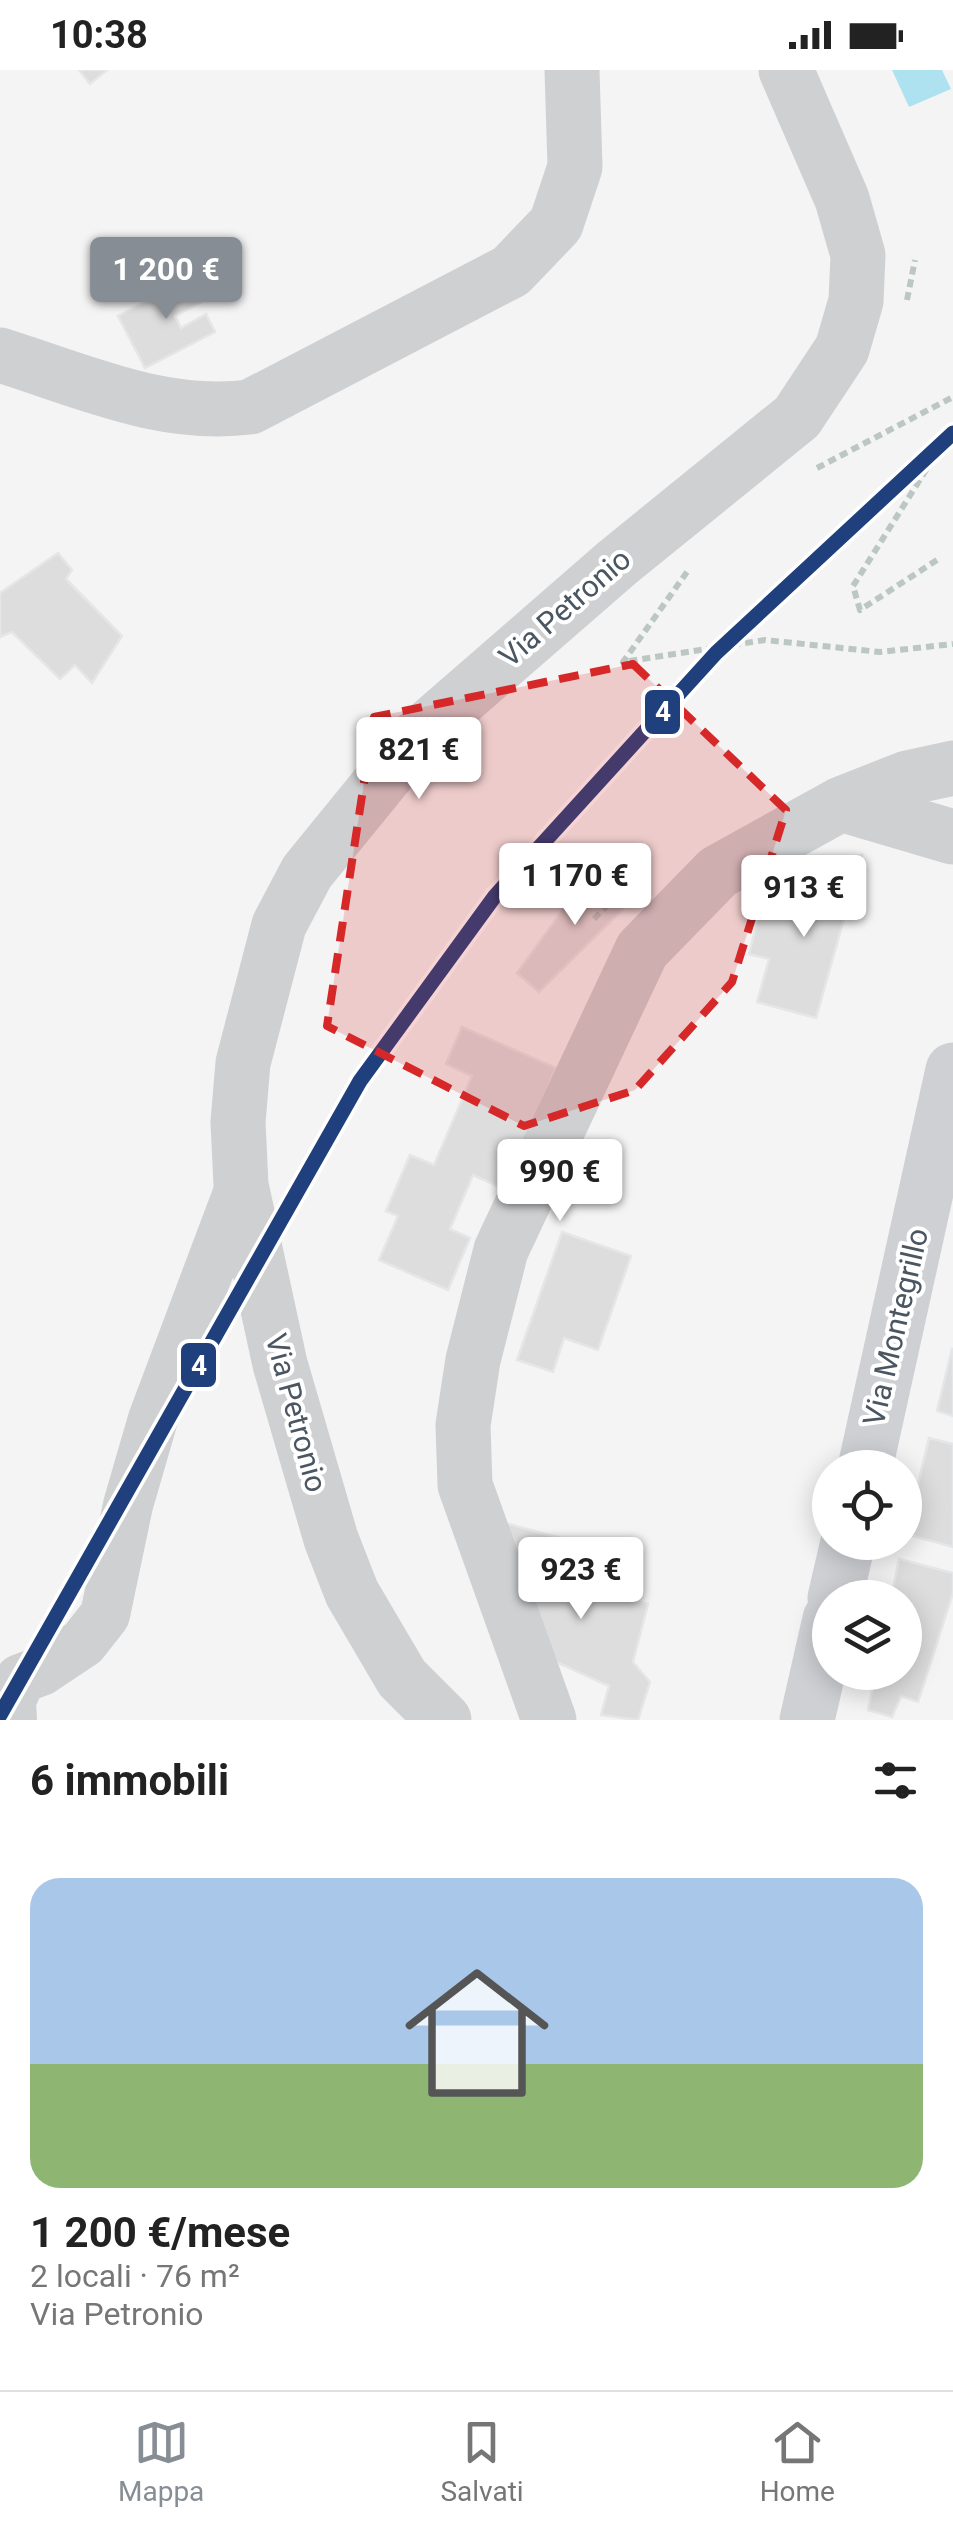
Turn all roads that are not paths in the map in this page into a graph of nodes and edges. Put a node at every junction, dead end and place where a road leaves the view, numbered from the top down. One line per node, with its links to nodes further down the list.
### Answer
1 (572, 70): 3 (street)
2 (786, 70): 8 (street, Via Petronio)
3 (0, 355)
4 (953, 768): 5 (street)
5 (841, 804): 6 (street); 13 (street)
6 (953, 837)
7 (953, 1070): 9 (main road, Via Montegrillo)
8 (241, 1185): 11 (street); 12 (street, Via Petronio)
9 (868, 1450)
10 (813, 1690): 14 (main road)
11 (12, 1720)
12 (444, 1720)
13 (549, 1720)
14 (806, 1720)

